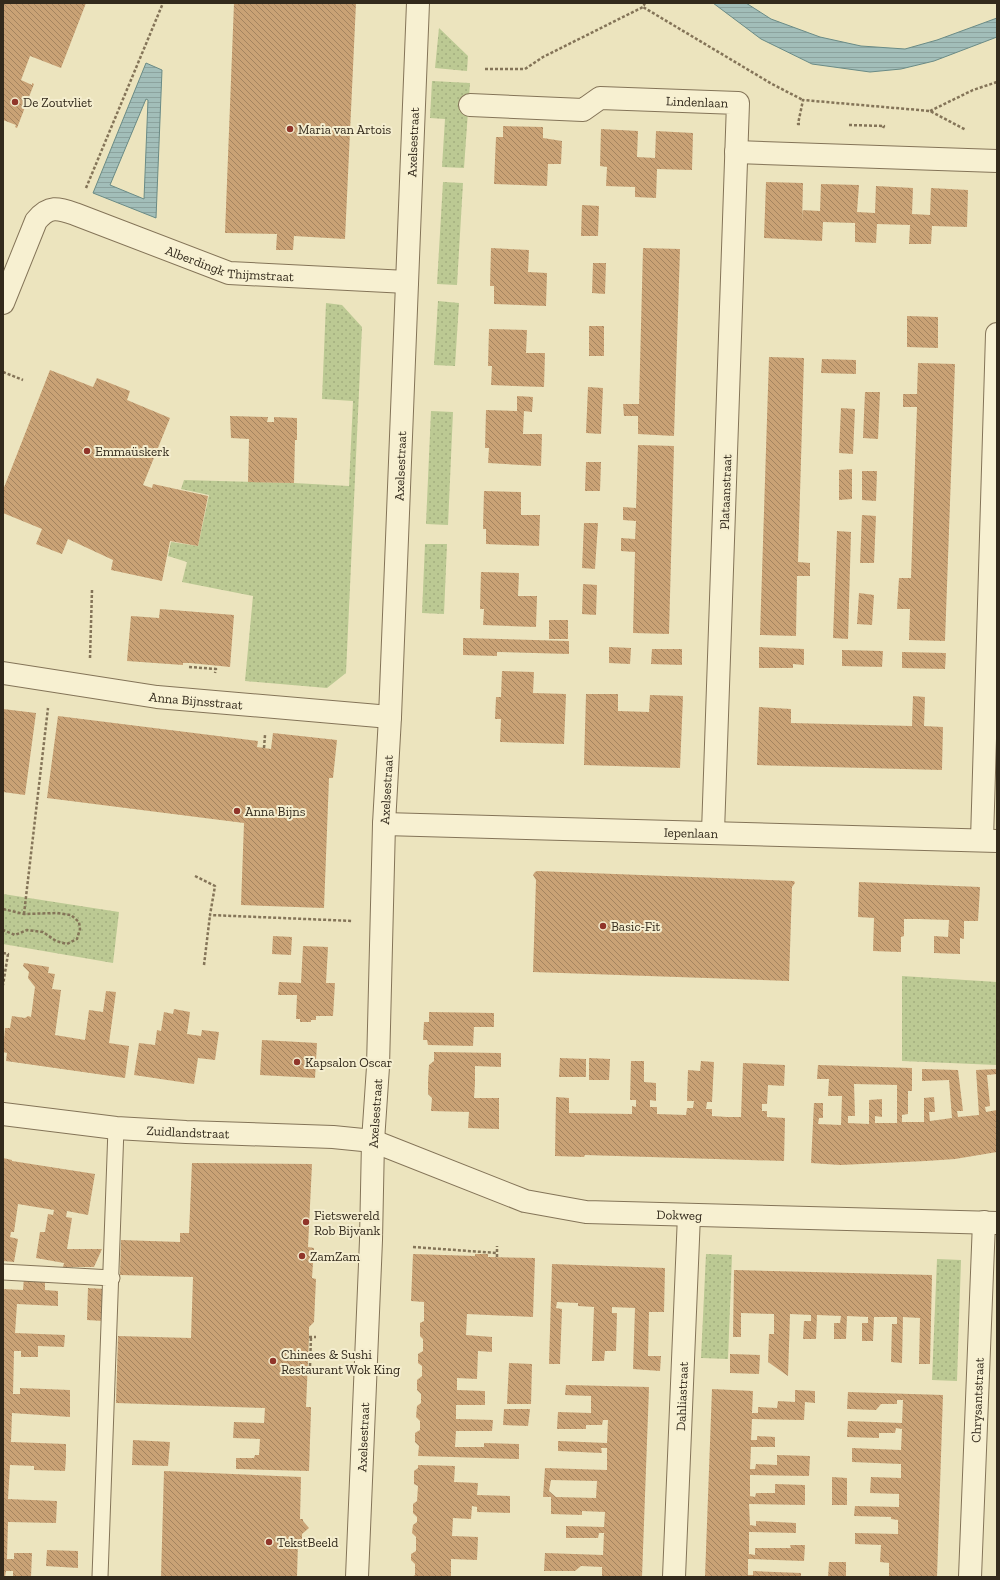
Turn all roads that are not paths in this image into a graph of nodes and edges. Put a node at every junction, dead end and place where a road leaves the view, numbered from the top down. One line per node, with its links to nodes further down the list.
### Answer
1 (418, 3): 5 (street, Axelsestraat)
2 (470, 105): 3 (street, Lindenlaan)
3 (736, 152): 4 (street); 11 (street, Plataanstraat)
4 (997, 161)
5 (407, 282): 6 (street, Alberdingk Thijmstraat); 9 (street, Axelsestraat)
6 (3, 303)
7 (997, 334): 12 (street)
8 (3, 673): 9 (street, Anna Bijnsstraat)
9 (390, 717): 10 (street, Axelsestraat)
10 (384, 824): 11 (street, Iepenlaan); 15 (street, Axelsestraat)
11 (713, 832): 12 (street, Iepenlaan)
12 (989, 840)
13 (3, 1114): 14 (street, Zuidlandstraat)
14 (116, 1128): 15 (street, Zuidlandstraat); 19 (lane)
15 (373, 1141): 16 (street, Dokweg); 21 (street, Axelsestraat)
16 (689, 1215): 17 (street, Dokweg); 22 (street, Dahliastraat)
17 (990, 1223): 23 (street, Chrysantstraat)
18 (3, 1272): 19 (lane)
19 (112, 1278): 20 (lane)
20 (100, 1577)
21 (357, 1577)
22 (674, 1577)
23 (970, 1577)

